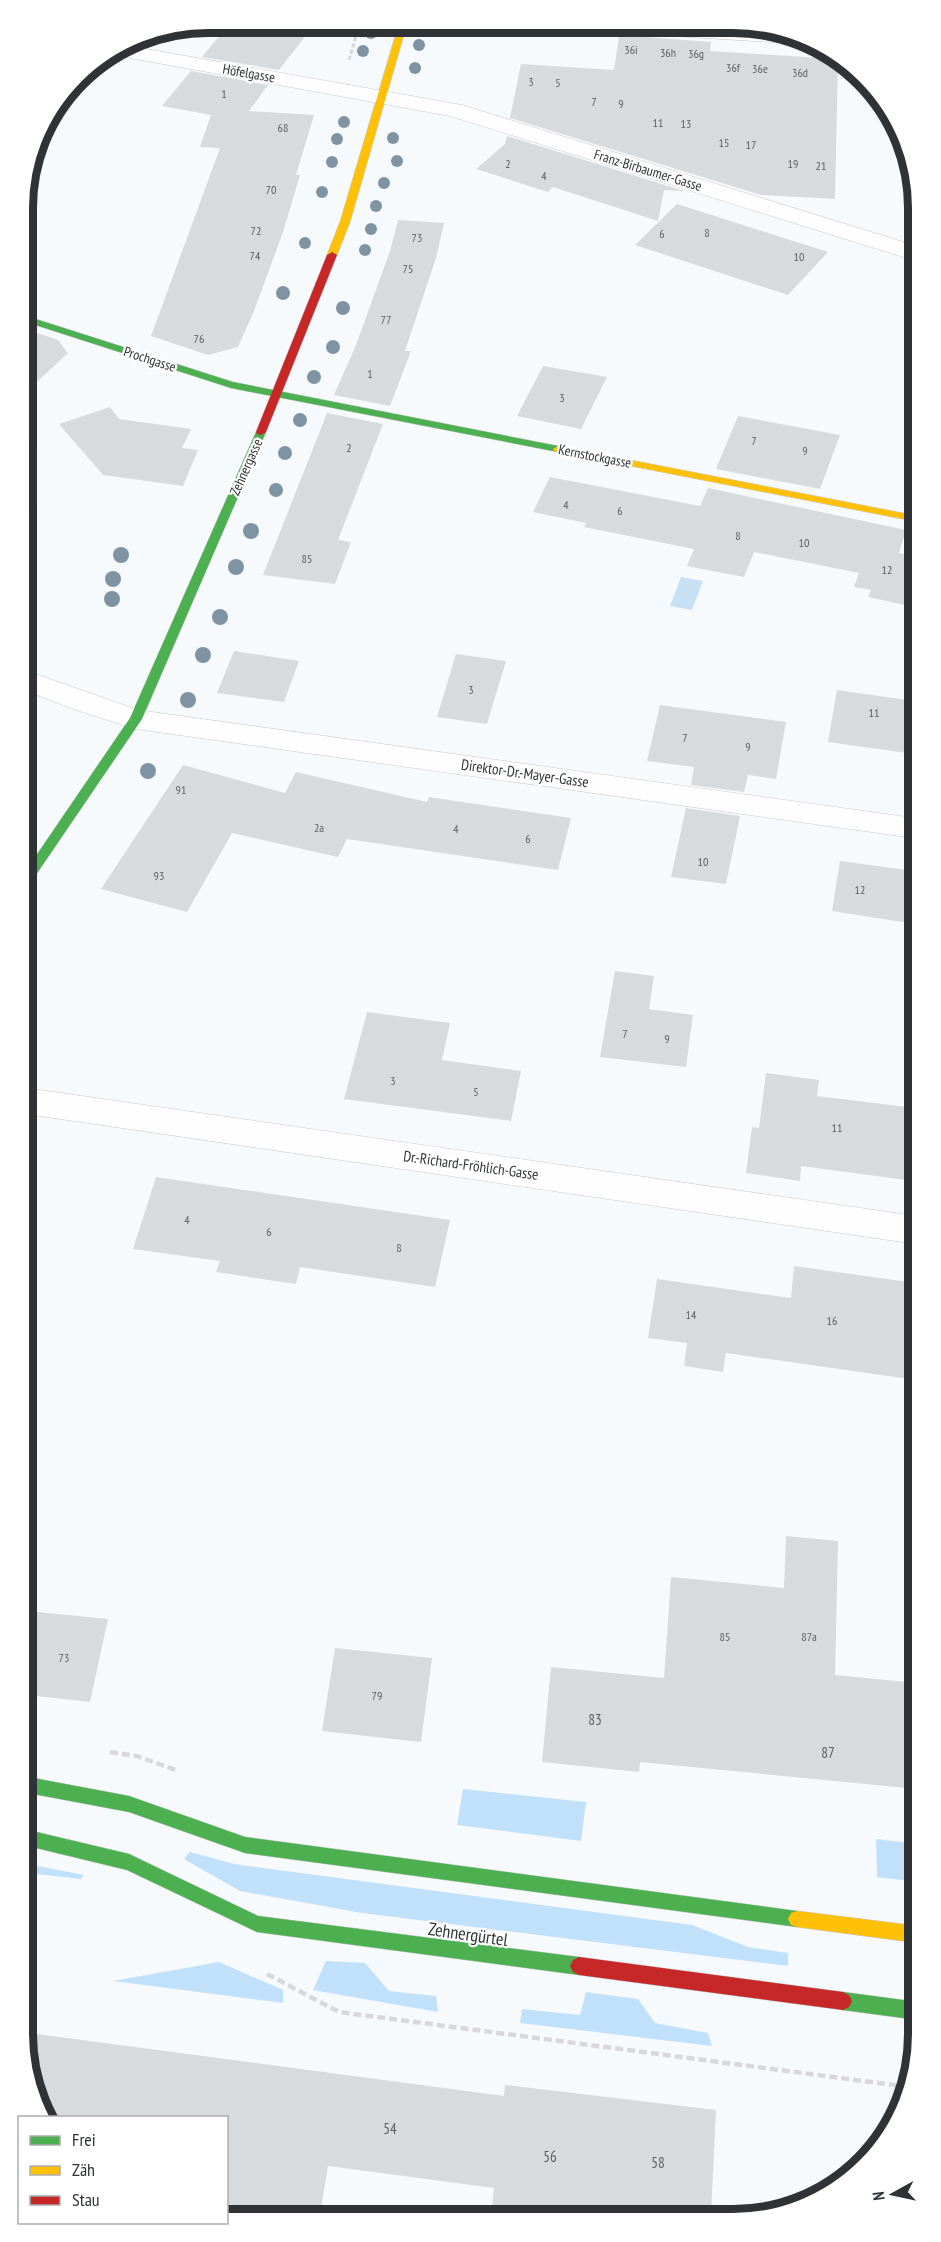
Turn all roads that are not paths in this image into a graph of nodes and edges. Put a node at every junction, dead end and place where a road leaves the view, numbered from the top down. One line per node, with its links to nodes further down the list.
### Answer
1 (400, 33): 5 (street, Zehnergasse)
2 (721, 33): 3 (street)
3 (765, 36)
4 (128, 52): 5 (street, Höfelgasse)
5 (382, 96): 6 (street, Franz-Birbaumer-Gasse); 8 (street, Zehnergasse)
6 (908, 251)
7 (33, 321): 8 (street, Prochgasse)
8 (278, 395): 9 (street, Kernstockgasse); 11 (street, Zehnergasse)
9 (908, 517)
10 (33, 682): 11 (street, Direktor-Dr.-Mayer-Gasse)
11 (136, 718): 12 (street, Direktor-Dr.-Mayer-Gasse); 13 (street, Zehnergasse)
12 (908, 827)
13 (33, 870)
14 (33, 1102): 15 (street, Dr.-Richard-Fröhlich-Gasse)
15 (908, 1229)
16 (33, 1786): 18 (street)
17 (33, 1839): 19 (street, Zehnergürtel)
18 (908, 1934)
19 (908, 2010)

